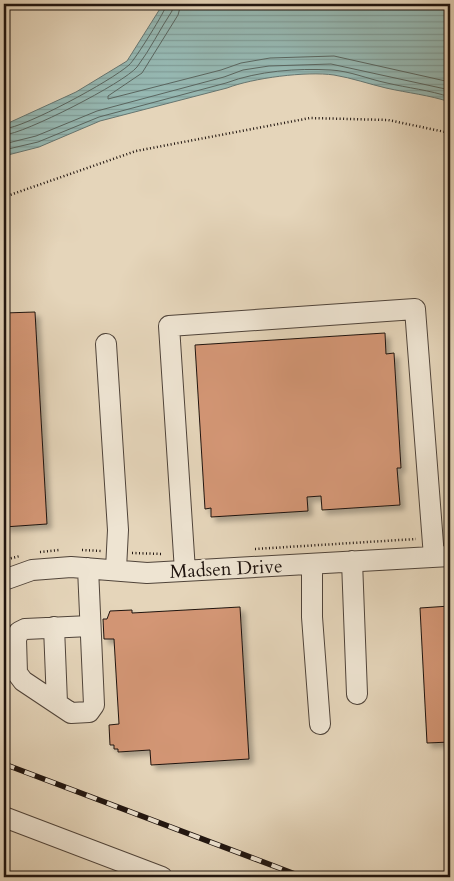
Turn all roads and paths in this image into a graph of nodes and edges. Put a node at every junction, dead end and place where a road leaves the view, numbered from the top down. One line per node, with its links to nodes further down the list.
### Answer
1 (450, 133): 2 (path)
2 (4, 197)
3 (106, 344): 11 (street)
4 (250, 549): 7 (path)
5 (62, 550): 8 (path)
6 (78, 550): 11 (path)
7 (439, 550): 12 (street, Madsen Drive); 13 (street)
8 (34, 553)
9 (24, 555): 10 (path)
10 (4, 560)
11 (117, 561): 13 (path); 13 (street, Madsen Drive); 15 (street, Madsen Drive)
12 (352, 561): 14 (street, Madsen Drive); 19 (street)
13 (184, 562): 14 (street, Madsen Drive)
14 (312, 564): 21 (street)
15 (88, 568): 16 (street, Madsen Drive); 17 (street)
16 (4, 580)
17 (90, 626): 18 (street); 20 (street)
18 (54, 627): 20 (street); 20 (street)
19 (357, 694)
20 (58, 703)
21 (320, 724)
22 (4, 817): 23 (street)
23 (162, 877)

